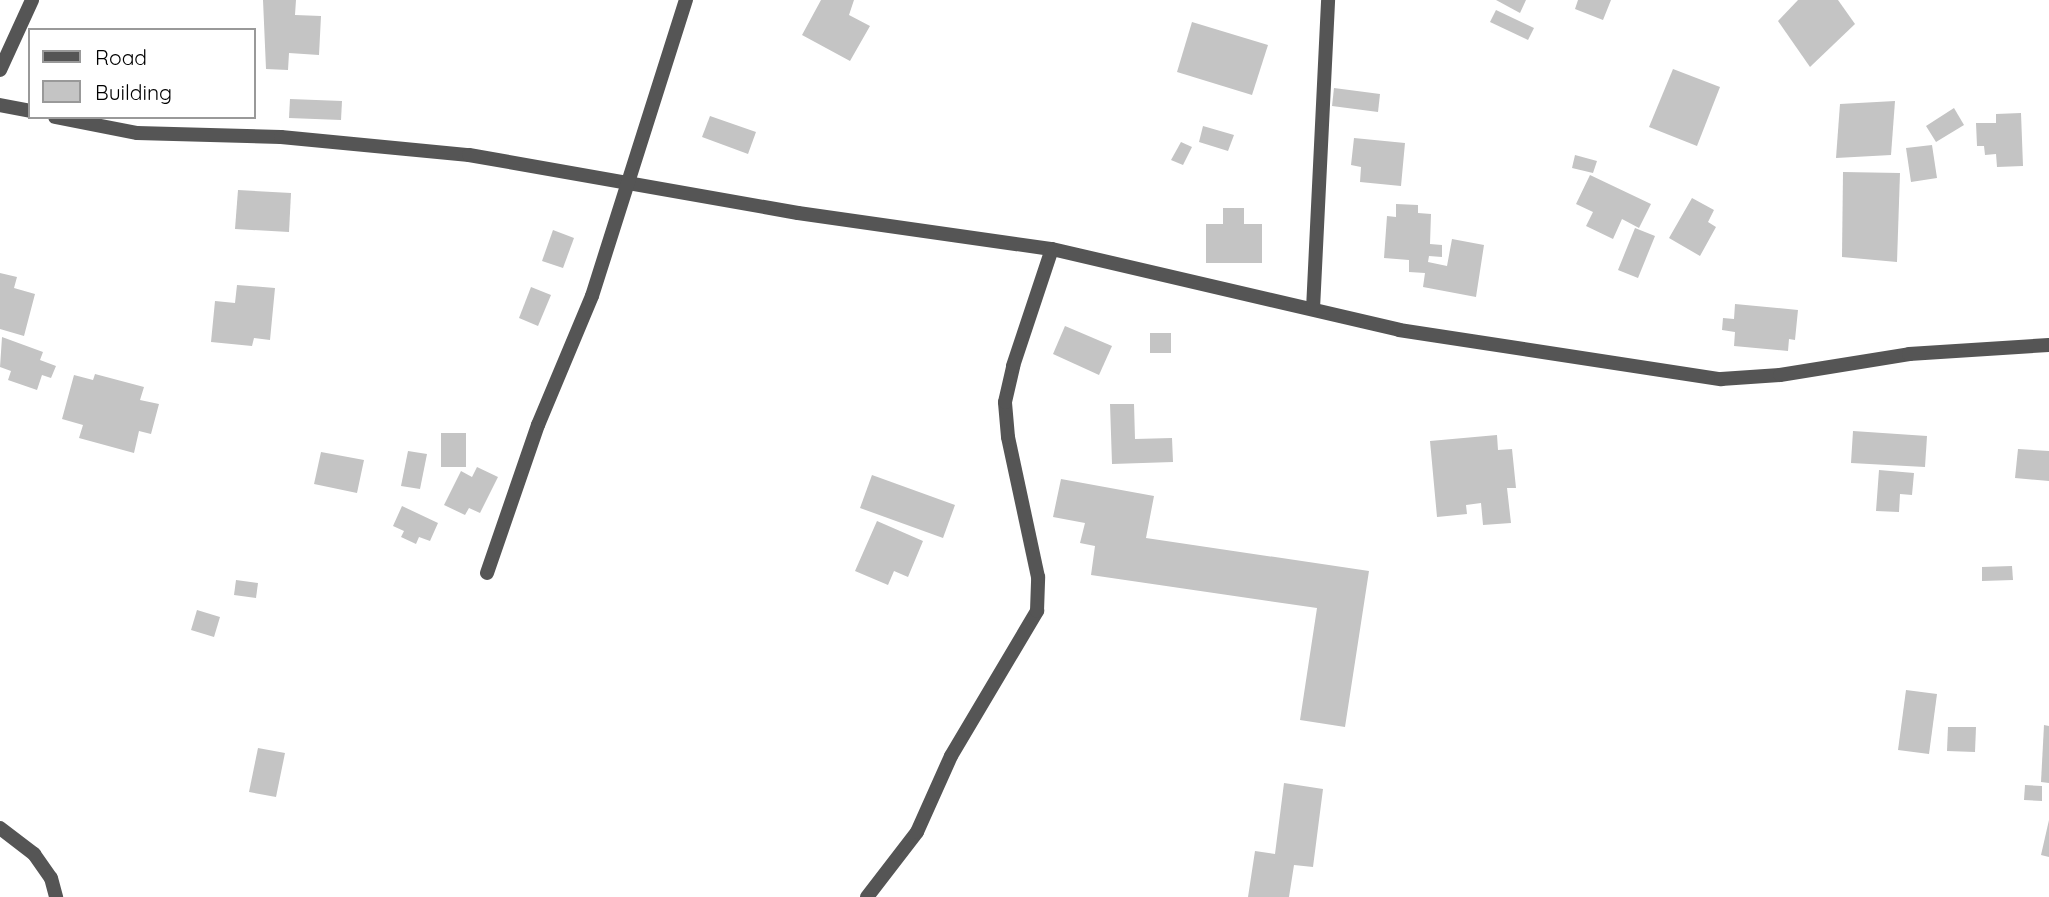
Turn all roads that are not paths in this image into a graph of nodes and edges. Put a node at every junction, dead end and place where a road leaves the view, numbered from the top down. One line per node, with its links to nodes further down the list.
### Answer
1 (32, 0): 4 (street)
2 (686, 0): 8 (street)
3 (1328, 0): 10 (street)
4 (0, 70)
5 (0, 105): 6 (street)
6 (28, 111)
7 (65, 119): 8 (street)
8 (625, 181): 9 (street); 12 (street)
9 (1052, 249): 10 (street); 15 (street)
10 (1313, 309): 11 (street)
11 (2049, 345)
12 (487, 573)
13 (0, 828): 14 (street)
14 (56, 897)
15 (867, 897)

